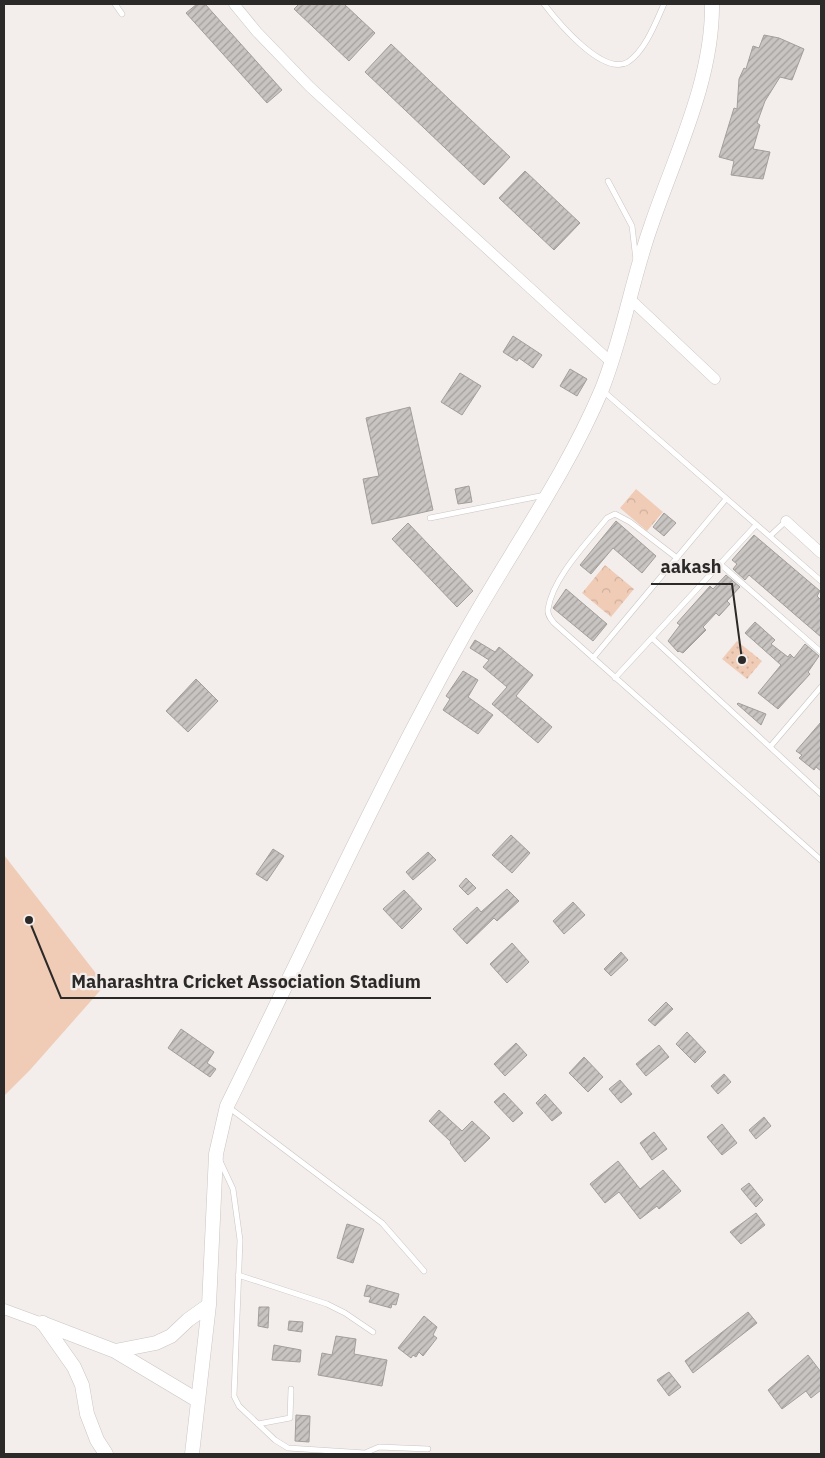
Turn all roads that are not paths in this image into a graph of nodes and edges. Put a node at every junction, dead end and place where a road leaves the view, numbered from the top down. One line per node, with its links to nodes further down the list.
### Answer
1 (115, 4): 6 (lane)
2 (234, 4): 10 (street)
3 (544, 4): 4 (lane)
4 (664, 4)
5 (712, 4): 8 (street)
6 (122, 14)
7 (608, 181): 8 (lane)
8 (636, 268): 9 (street)
9 (629, 298): 10 (street); 11 (street)
10 (611, 362): 12 (street)
11 (716, 378)
12 (601, 390): 13 (street); 14 (lane)
13 (547, 495): 15 (lane); 31 (street)
14 (726, 499): 17 (lane); 20 (lane)
15 (430, 518)
16 (786, 521): 18 (lane); 19 (street)
17 (756, 524): 18 (lane); 21 (lane)
18 (770, 536): 22 (lane)
19 (821, 552)
20 (677, 558): 25 (lane); 25 (lane)
21 (719, 563): 23 (lane); 24 (lane)
22 (821, 581)
23 (653, 639): 26 (lane); 28 (lane)
24 (821, 652)
25 (593, 658): 26 (lane)
26 (615, 678): 30 (lane)
27 (821, 688): 28 (lane)
28 (770, 746): 29 (lane)
29 (821, 794)
30 (821, 860)
31 (227, 1106): 32 (street); 33 (lane)
32 (216, 1154): 34 (lane); 35 (street)
33 (424, 1271)
34 (238, 1275): 38 (lane); 42 (lane)
35 (209, 1305): 39 (street); 41 (street)
36 (4, 1309): 37 (street)
37 (42, 1323): 39 (street); 44 (street)
38 (373, 1332)
39 (115, 1351): 41 (street)
40 (291, 1389): 42 (lane)
41 (197, 1400): 45 (street)
42 (258, 1424): 43 (lane)
43 (428, 1449)
44 (106, 1454)
45 (192, 1454)

